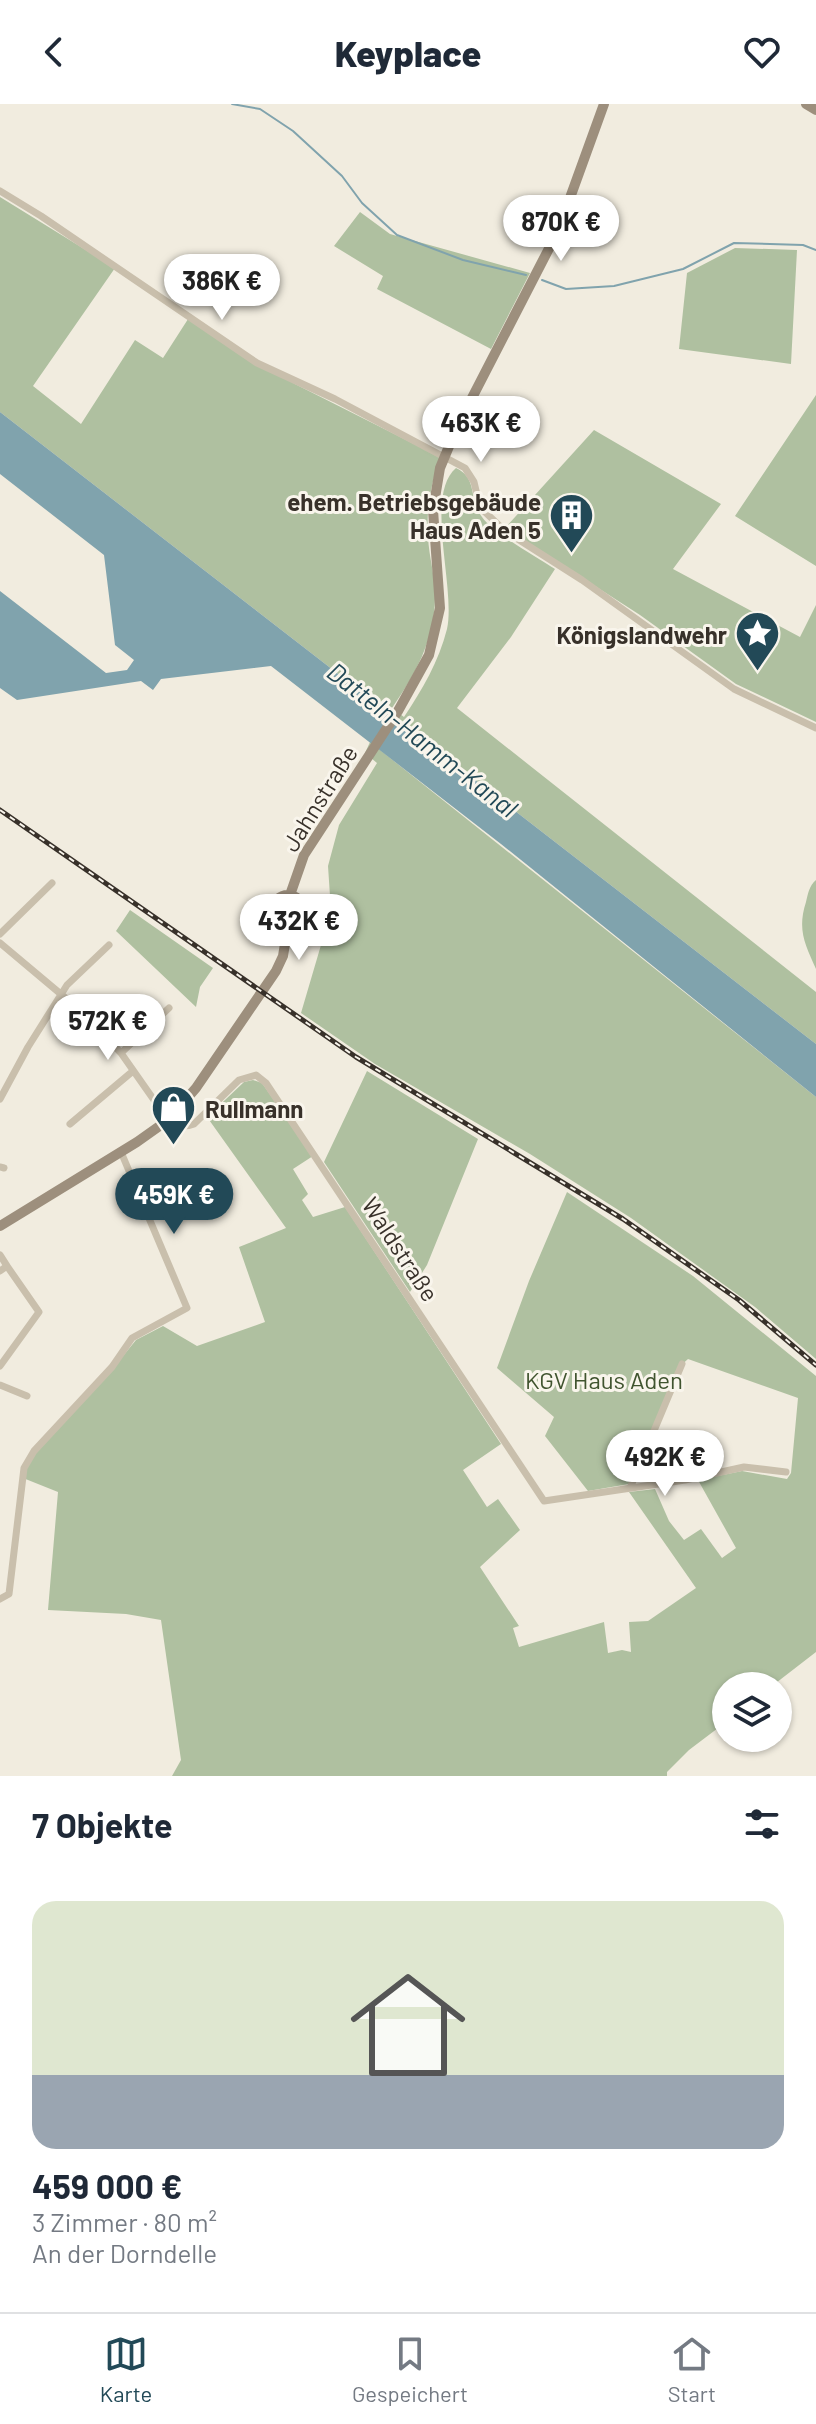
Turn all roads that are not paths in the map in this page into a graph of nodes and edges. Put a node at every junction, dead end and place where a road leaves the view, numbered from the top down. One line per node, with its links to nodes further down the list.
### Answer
1 (604, 104): 5 (main road, Jahnstraße)
2 (806, 104): 3 (main road)
3 (816, 110)
4 (0, 191): 5 (street)
5 (444, 456): 6 (street); 8 (main road, Jahnstraße)
6 (816, 728)
7 (52, 883): 10 (street)
8 (290, 895): 9 (main road); 9 (main road)
9 (288, 925): 18 (main road)
10 (0, 934)
11 (0, 943): 13 (street)
12 (109, 945): 13 (street)
13 (62, 992): 15 (street); 17 (street)
14 (169, 1008): 15 (street)
15 (121, 1053): 16 (street)
16 (133, 1071): 18 (street); 19 (street)
17 (0, 1099)
18 (168, 1120): 20 (main road); 29 (street, Waldstraße)
19 (70, 1124)
20 (121, 1152): 21 (main road); 30 (street)
21 (0, 1226)
22 (0, 1255): 23 (street)
23 (3, 1268): 25 (street)
24 (682, 1364): 29 (street)
25 (0, 1366)
26 (0, 1385): 27 (street)
27 (27, 1396)
28 (786, 1472): 29 (street)
29 (630, 1488)
30 (0, 1599)

